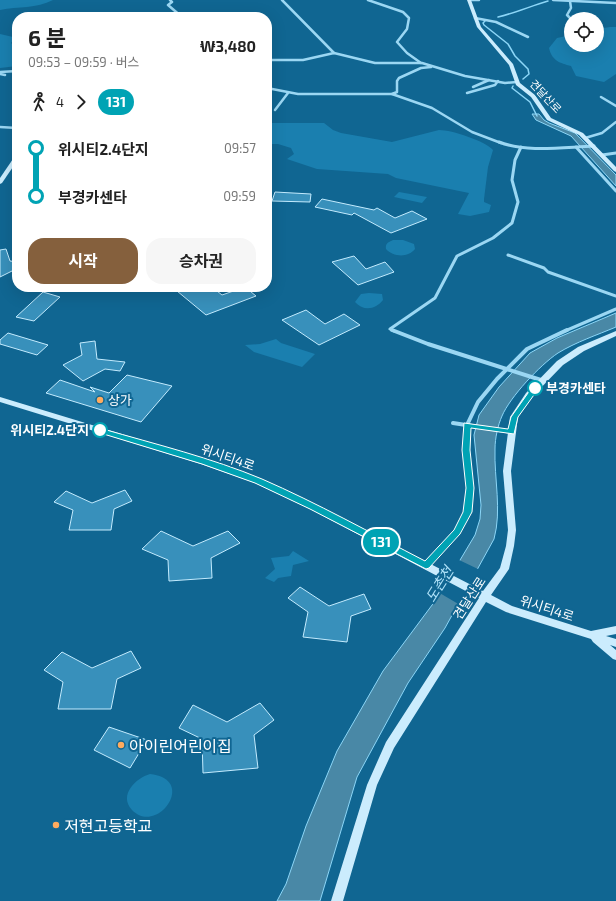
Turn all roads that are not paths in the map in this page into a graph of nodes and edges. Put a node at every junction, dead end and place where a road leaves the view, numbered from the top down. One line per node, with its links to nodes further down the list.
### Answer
1 (170, 0): 9 (street)
2 (282, 0): 13 (street)
3 (368, 0): 15 (street)
4 (469, 0): 5 (street); 11 (street, 견달산로)
5 (479, 0)
6 (553, 0): 7 (street)
7 (570, 0): 8 (street); 10 (street)
8 (616, 3)
9 (176, 12)
10 (569, 12)
11 (475, 18): 12 (street); 22 (street, 견달산로)
12 (528, 37)
13 (334, 53): 14 (street); 15 (street)
14 (272, 60)
15 (422, 63): 16 (street)
16 (431, 66): 20 (street); 27 (street)
17 (12, 72): 18 (street)
18 (0, 73): 19 (street)
19 (5, 75)
20 (489, 80): 21 (street); 23 (street)
21 (498, 82): 22 (street); 26 (street)
22 (517, 82): 34 (street, 견달산로)
23 (473, 86)
24 (272, 89): 25 (street)
25 (288, 92): 27 (street); 30 (street)
26 (467, 93)
27 (392, 94): 36 (street)
28 (601, 97): 29 (street)
29 (616, 106)
30 (275, 110)
31 (616, 122): 34 (street)
32 (0, 127): 33 (street)
33 (12, 128)
34 (585, 138): 35 (street, 견달산로)
35 (593, 146): 37 (street); 39 (street, 견달산로)
36 (521, 147): 37 (street); 48 (street)
37 (577, 147): 43 (street)
38 (616, 153): 39 (street)
39 (602, 155): 41 (street, 견달산로)
40 (12, 164): 42 (street)
41 (616, 170)
42 (0, 182)
43 (616, 191)
44 (508, 254): 45 (street)
45 (616, 296)
46 (616, 309): 48 (street)
47 (616, 333): 49 (street, 견달산로)
48 (510, 369): 49 (street); 52 (street)
49 (539, 379): 53 (street, 견달산로)
50 (0, 399): 54 (street, 위시티4로)
51 (453, 423): 52 (street)
52 (467, 425): 53 (street); 54 (street)
53 (508, 432): 55 (street, 견달산로)
54 (426, 565): 55 (street, 위시티4로)
55 (485, 596): 57 (street, 위시티4로); 60 (street, 견달산로)
56 (616, 630): 57 (street)
57 (591, 635): 58 (street, 위시티4로); 59 (street)
58 (616, 643)
59 (616, 656)
60 (337, 901)

